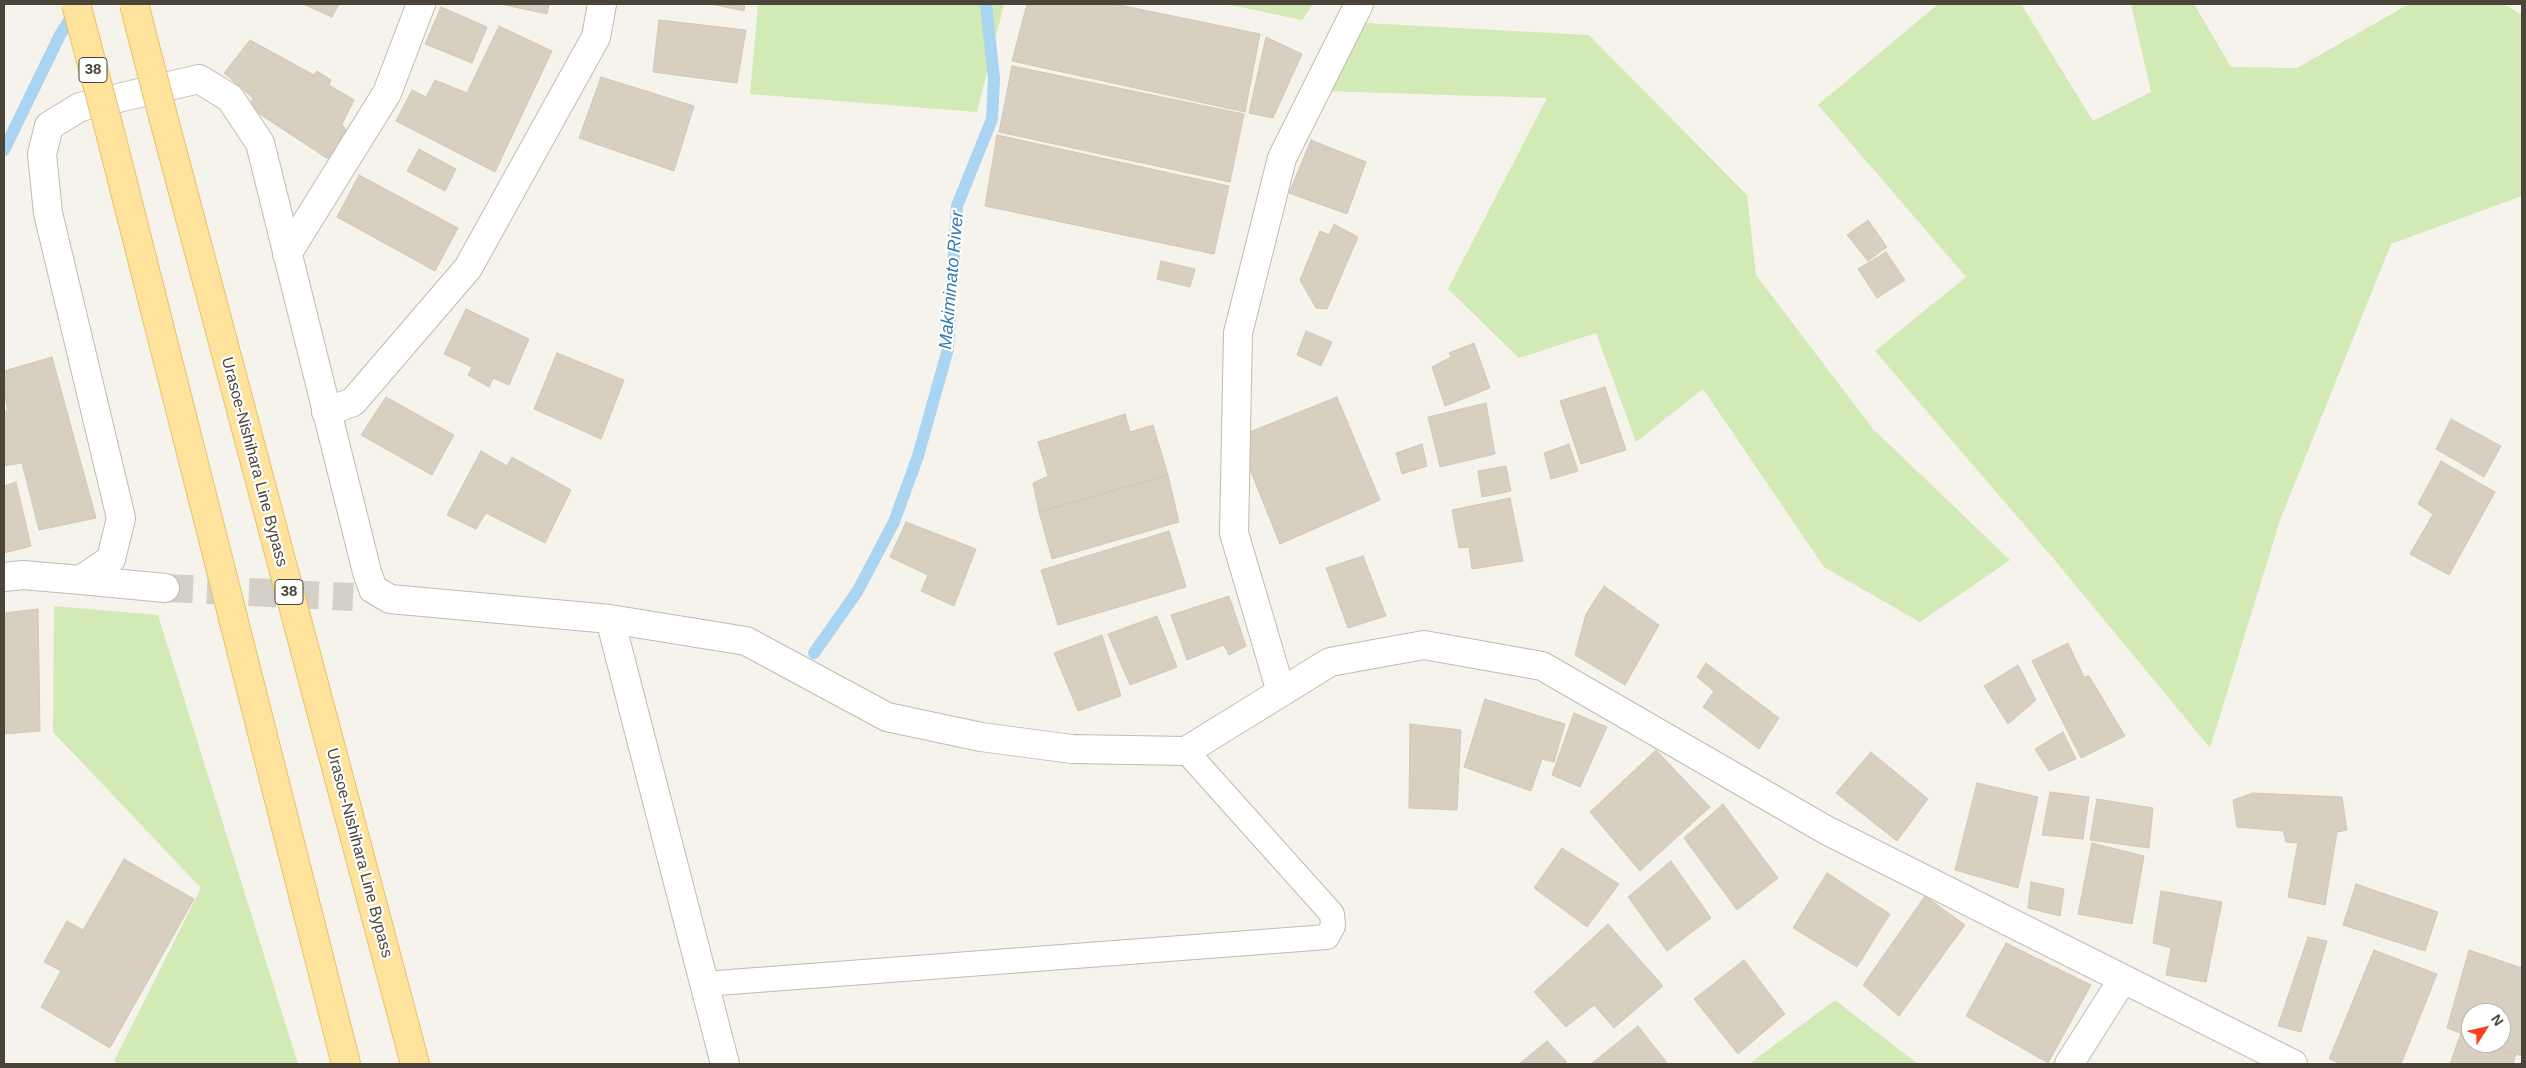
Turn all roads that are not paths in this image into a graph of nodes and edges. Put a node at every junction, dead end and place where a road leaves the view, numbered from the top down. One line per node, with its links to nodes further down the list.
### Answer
1 (76, 4): 16 (main road, 38, bridge)
2 (134, 4): 17 (main road, Urasoe-Nishihara Line Bypass / 38, bridge)
3 (421, 4): 6 (street)
4 (602, 4): 7 (street)
5 (1359, 4): 12 (street)
6 (287, 254): 7 (street); 9 (street)
7 (326, 412): 11 (street)
8 (4, 577): 9 (street)
9 (81, 580): 10 (street)
10 (166, 588)
11 (610, 619): 13 (street); 15 (street)
12 (1281, 692): 13 (street); 14 (street)
13 (1186, 751): 15 (lane)
14 (2123, 979): 19 (street); 20 (street)
15 (704, 984): 18 (street)
16 (346, 1064)
17 (415, 1064)
18 (725, 1064)
19 (2069, 1064)
20 (2293, 1064)

